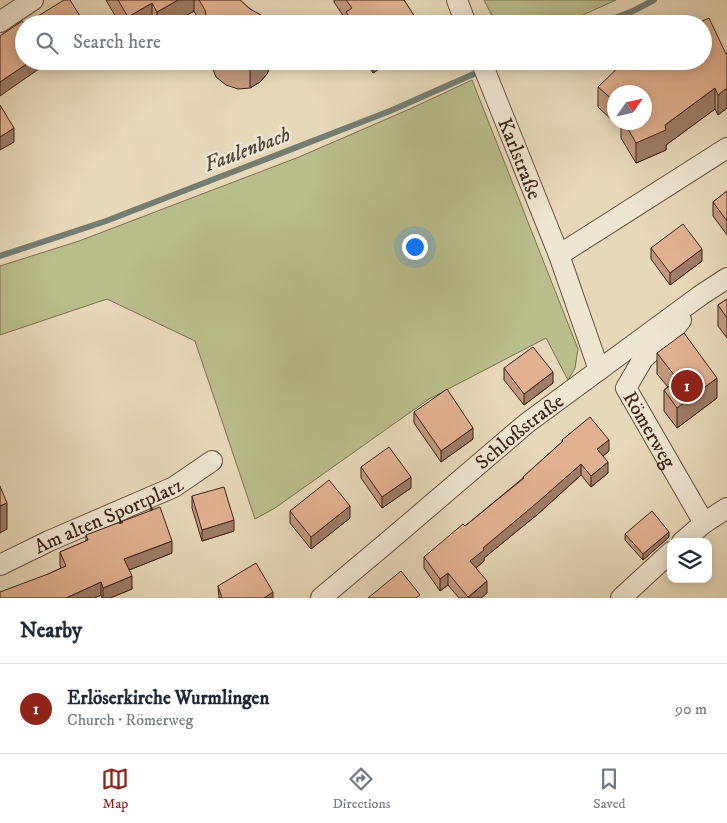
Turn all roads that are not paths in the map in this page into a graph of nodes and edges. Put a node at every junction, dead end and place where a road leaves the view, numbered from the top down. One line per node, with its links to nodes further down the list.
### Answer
1 (34, 0): 4 (street)
2 (457, 0): 3 (street)
3 (463, 15)
4 (0, 22)
5 (484, 70): 7 (street, Karlstraße)
6 (727, 148): 7 (street)
7 (559, 255): 10 (street, Karlstraße)
8 (727, 278): 9 (street, Schloßstraße)
9 (701, 295): 10 (street, Schloßstraße); 13 (street, Römerweg)
10 (599, 370): 17 (street, Schloßstraße)
11 (212, 461): 16 (street, Am alten Sportplatz)
12 (727, 508): 13 (street)
13 (704, 523): 14 (street)
14 (687, 538)
15 (667, 556): 18 (street)
16 (0, 565)
17 (321, 598)
18 (621, 598)

